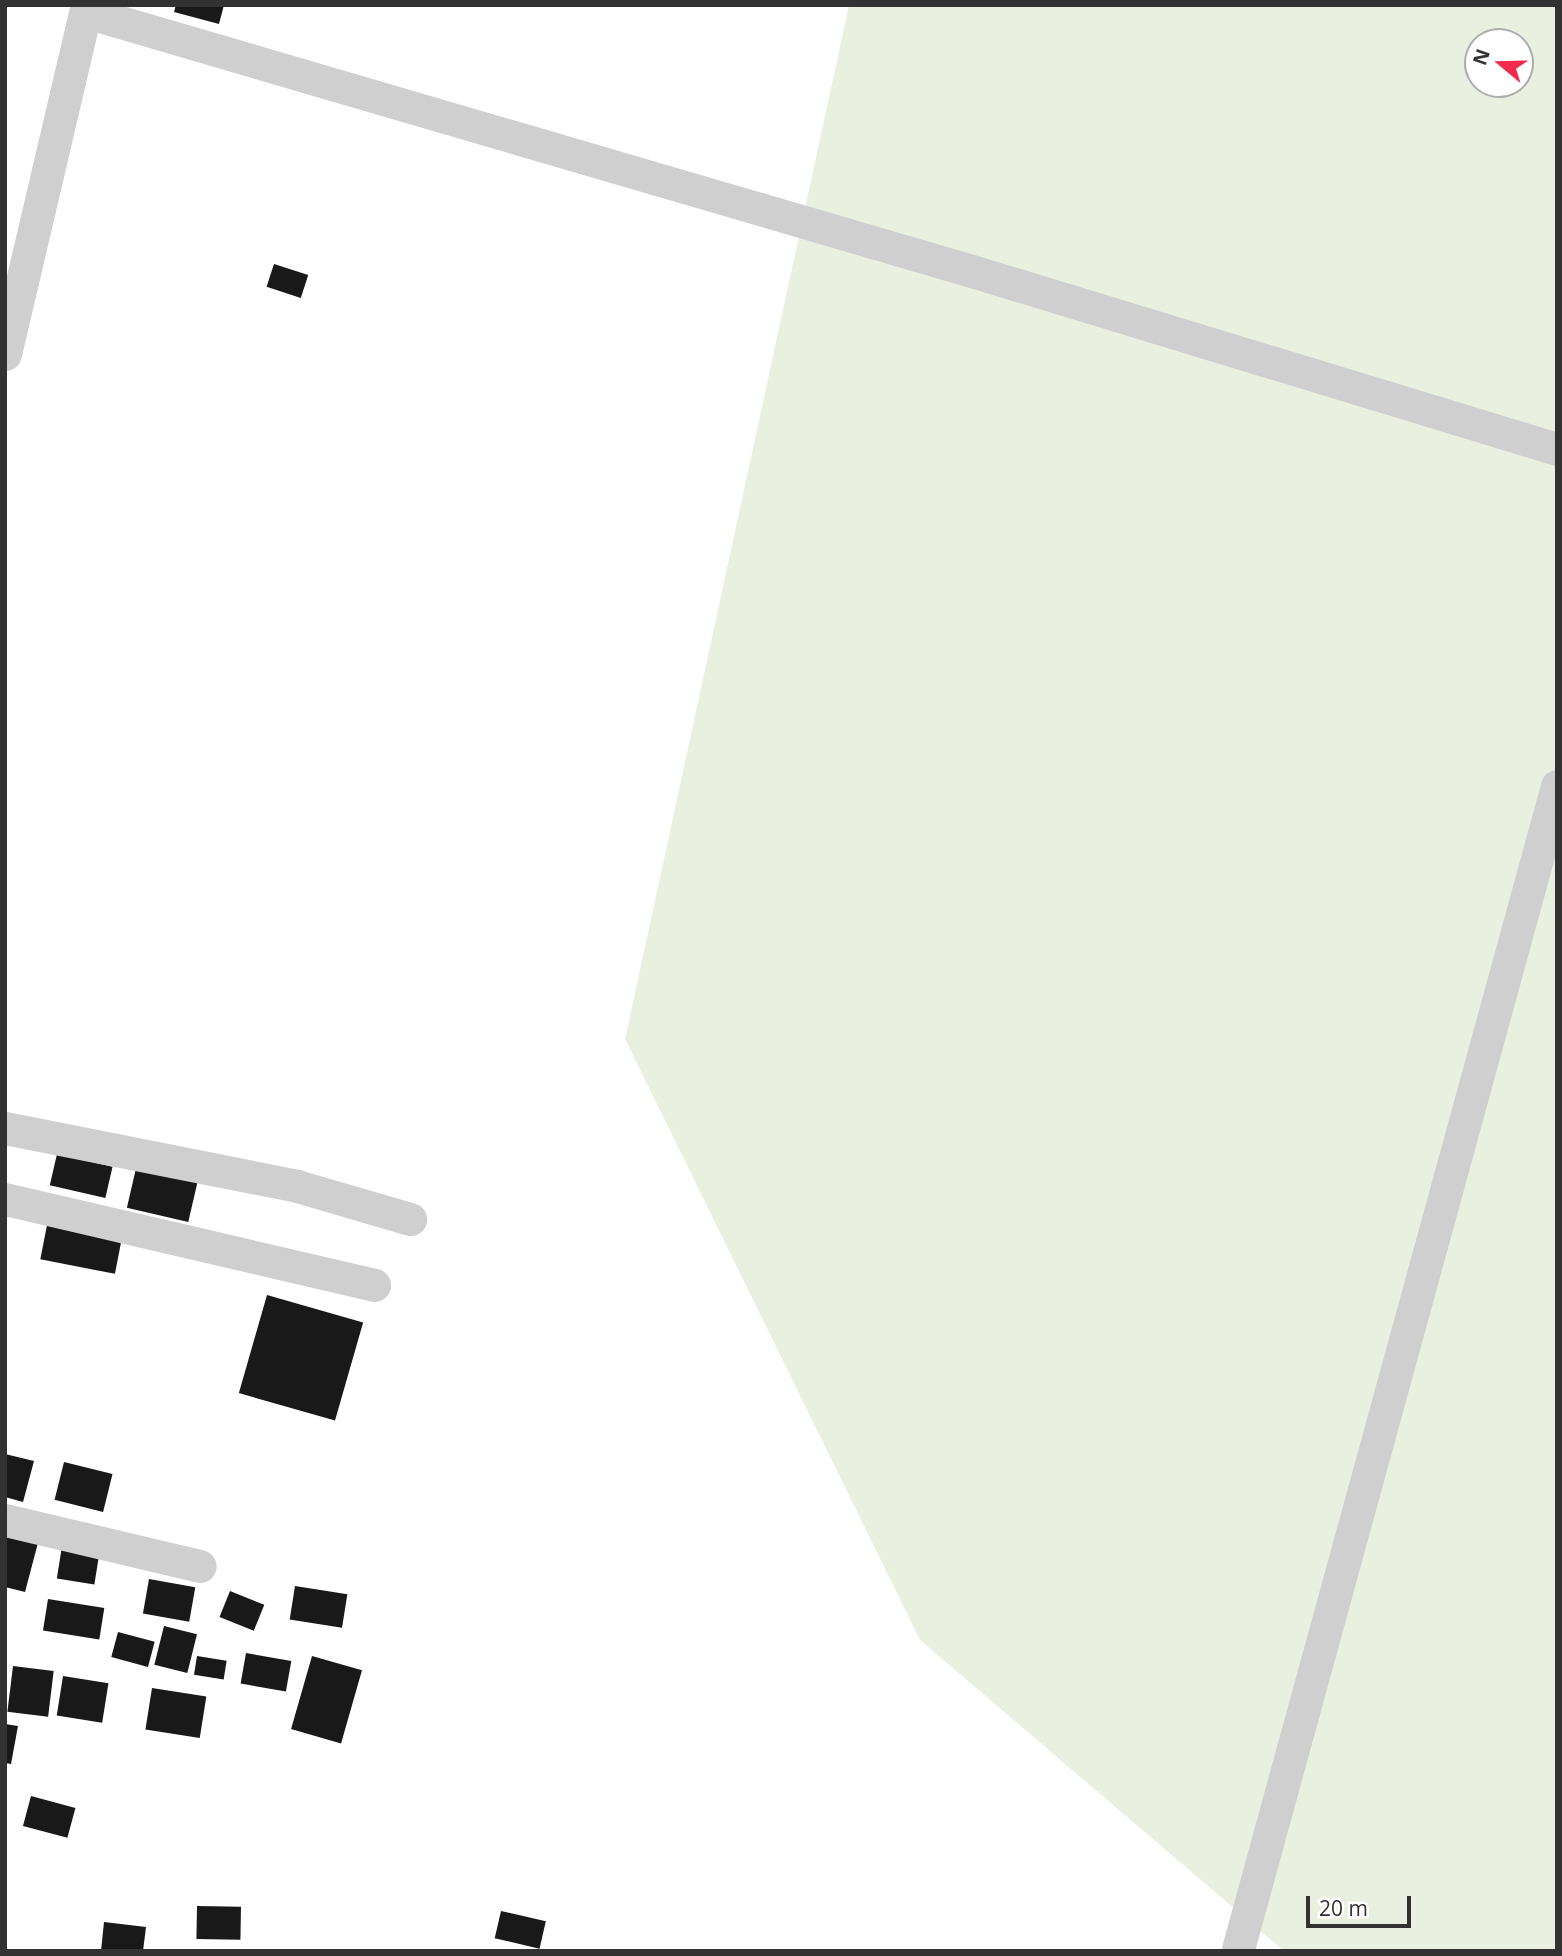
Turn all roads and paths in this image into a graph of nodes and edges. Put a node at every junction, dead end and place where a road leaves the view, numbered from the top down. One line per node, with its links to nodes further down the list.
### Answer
1 (86, 9): 2 (street); 3 (street)
2 (5, 354)
3 (1557, 449)
4 (1557, 786): 11 (street)
5 (5, 1128): 7 (street)
6 (5, 1199): 8 (street)
7 (410, 1219)
8 (374, 1285)
9 (5, 1520): 10 (street)
10 (200, 1566)
11 (1238, 1949)

